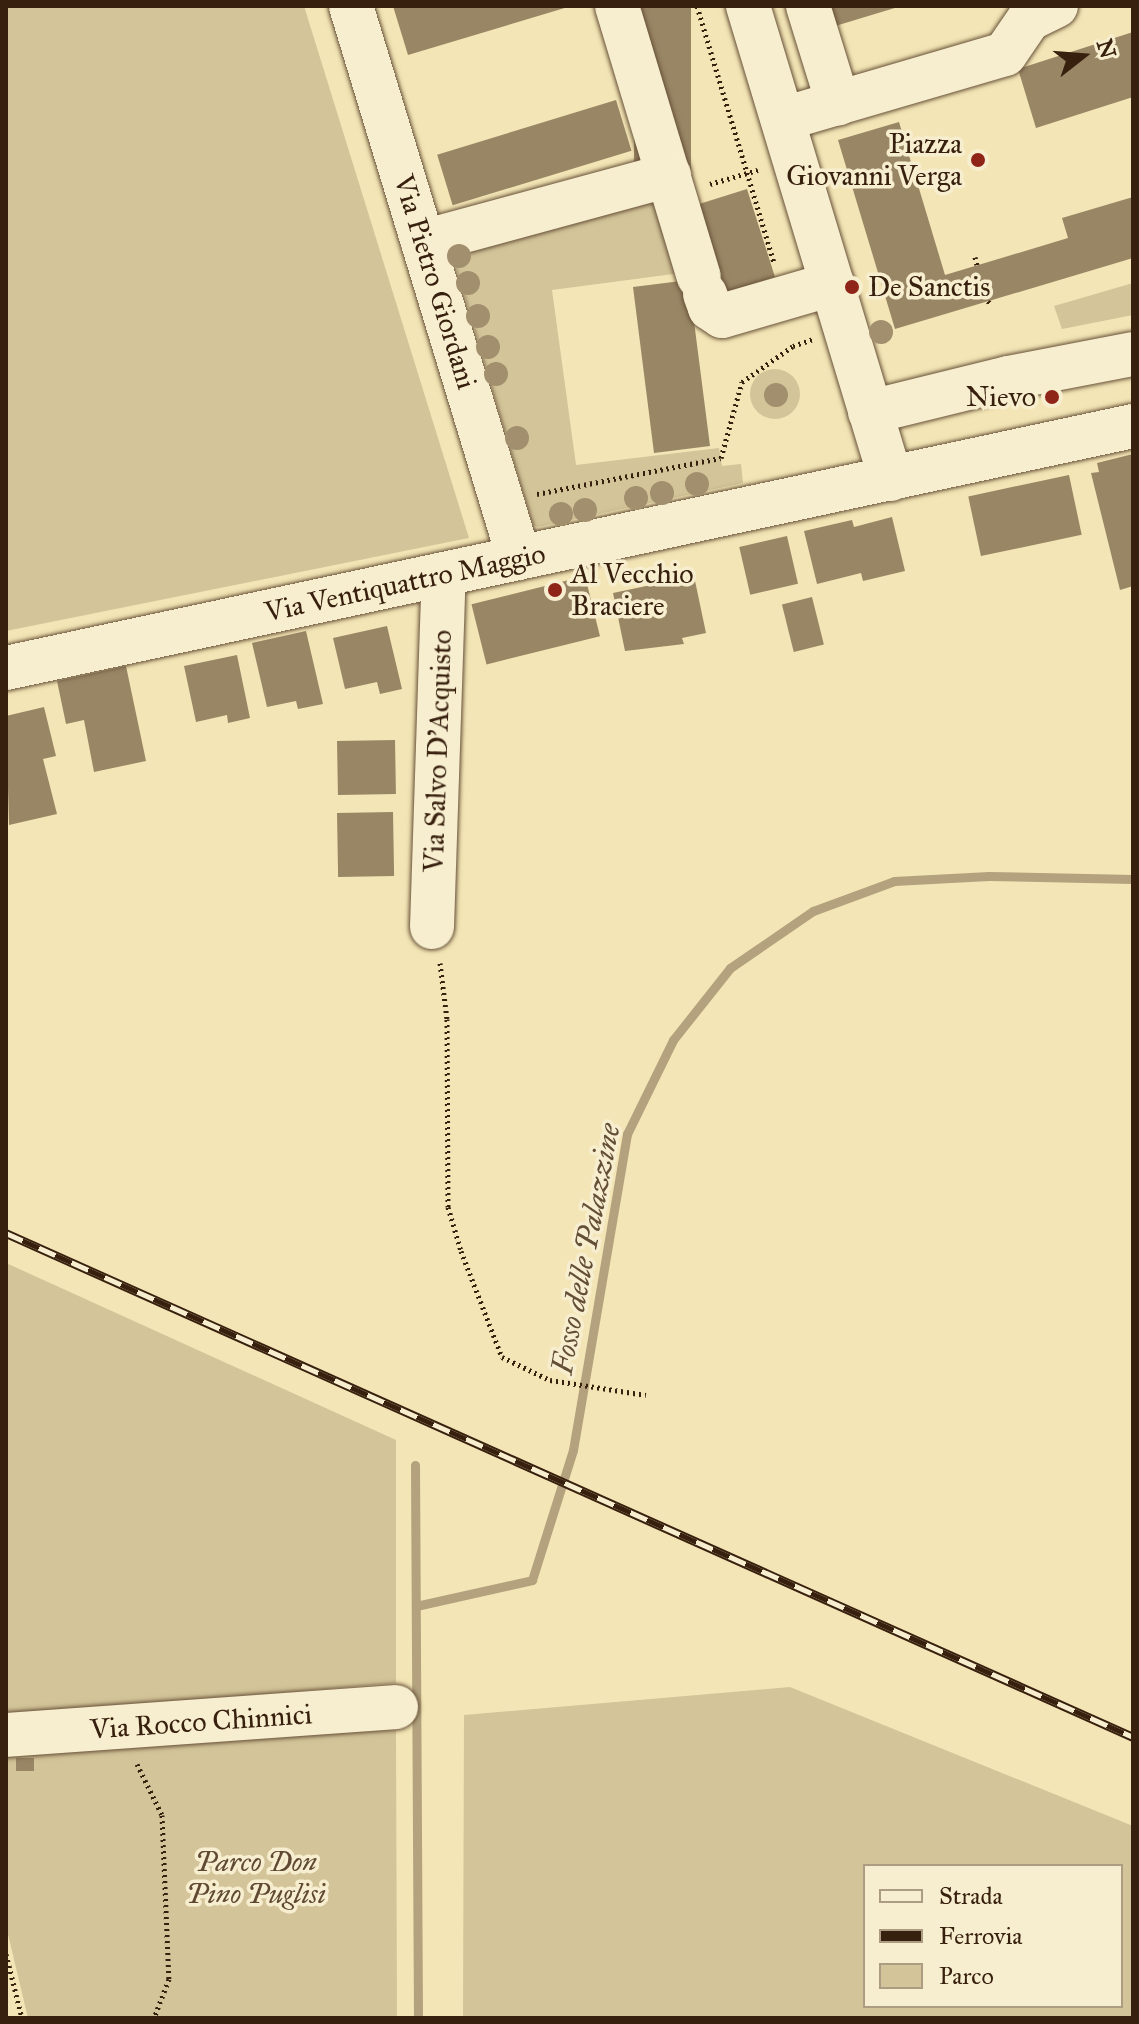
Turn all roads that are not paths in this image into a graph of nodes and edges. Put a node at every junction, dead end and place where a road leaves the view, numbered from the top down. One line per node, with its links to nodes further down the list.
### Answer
1 (351, 6): 9 (street, Via Pietro Giordani)
2 (617, 6): 8 (street)
3 (748, 6): 7 (street)
4 (808, 6): 6 (street)
5 (1056, 6): 6 (street)
6 (838, 103): 7 (street)
7 (783, 119): 10 (street)
8 (686, 180): 9 (street); 10 (street)
9 (423, 242): 15 (street, Via Pietro Giordani)
10 (832, 284): 12 (street)
11 (1133, 354): 12 (street)
12 (870, 412): 14 (street)
13 (1133, 426): 14 (street, Via Ventiquattro Maggio)
14 (891, 479): 15 (street, Via Ventiquattro Maggio)
15 (519, 558): 16 (street, Via Ventiquattro Maggio)
16 (444, 574): 17 (street, Via Ventiquattro Maggio); 18 (street, Via Salvo D'Acquisto)
17 (6, 668)
18 (432, 927)
19 (396, 1707): 20 (street, Via Rocco Chinnici)
20 (6, 1735)

